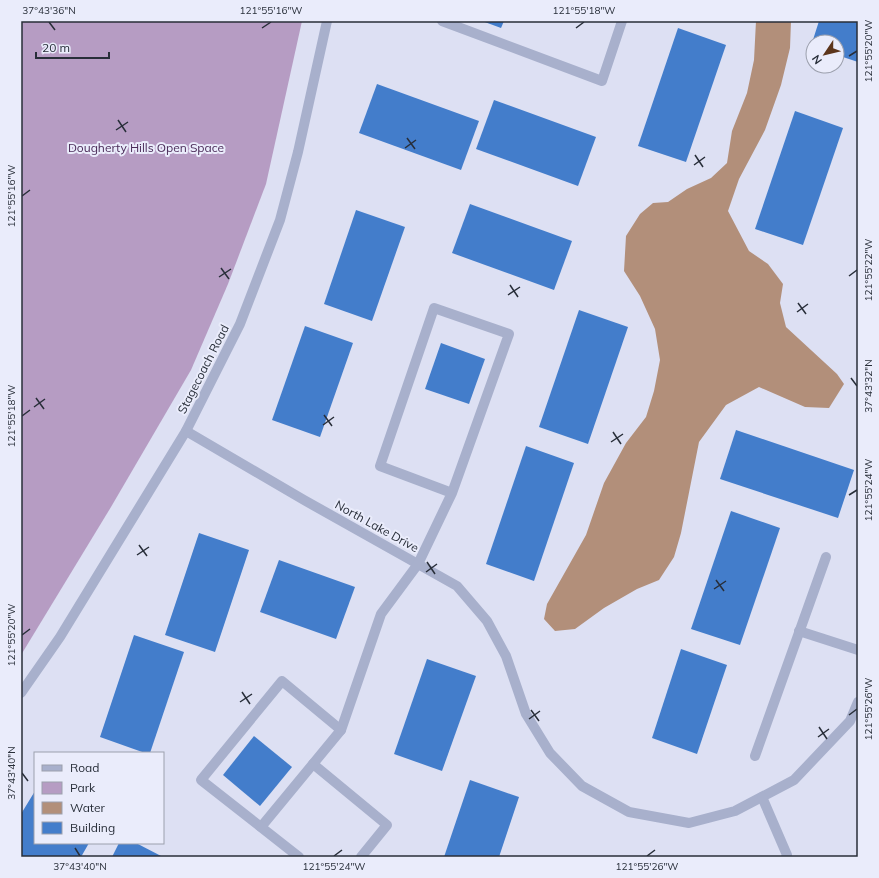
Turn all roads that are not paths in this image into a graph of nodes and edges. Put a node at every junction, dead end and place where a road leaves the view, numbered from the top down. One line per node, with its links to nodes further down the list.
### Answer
1 (327, 21): 4 (street, Stagecoach Road)
2 (442, 21): 3 (street)
3 (622, 21)
4 (186, 431): 7 (street, North Lake Drive); 10 (street, Stagecoach Road)
5 (452, 493): 5 (street); 7 (street)
6 (826, 557): 8 (street)
7 (418, 564): 12 (street); 15 (street, North Lake Drive)
8 (800, 631): 9 (street); 13 (street)
9 (858, 650)
10 (21, 693)
11 (858, 702): 15 (street, North Lake Drive)
12 (341, 730): 14 (street); 16 (street)
13 (755, 756)
14 (313, 764): 16 (street); 18 (street)
15 (762, 797): 19 (street)
16 (261, 827): 17 (street)
17 (299, 857)
18 (361, 857)
19 (786, 857)

